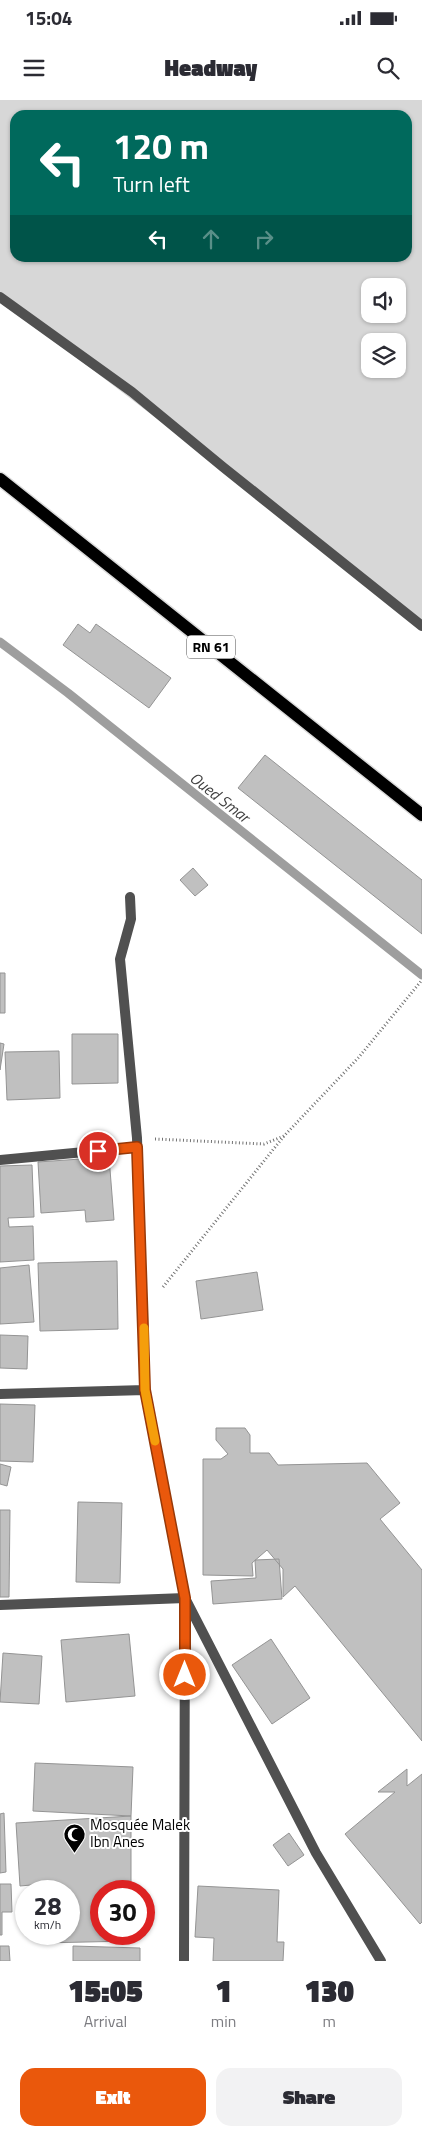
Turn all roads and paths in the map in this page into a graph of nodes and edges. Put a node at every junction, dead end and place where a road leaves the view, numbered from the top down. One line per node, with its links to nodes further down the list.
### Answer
1 (0, 297): 3 (street)
2 (0, 479): 4 (main road, RN 61)
3 (422, 626)
4 (422, 815)
5 (130, 897): 8 (street)
6 (422, 980): 7 (path)
7 (284, 1136): 8 (path); 10 (path)
8 (137, 1143): 9 (street); 10 (street)
9 (0, 1160)
10 (144, 1310): 11 (street)
11 (145, 1390): 12 (street); 13 (street)
12 (0, 1394)
13 (185, 1598): 14 (street); 15 (street); 16 (street)
14 (0, 1605)
15 (184, 1961)
16 (381, 1961)

